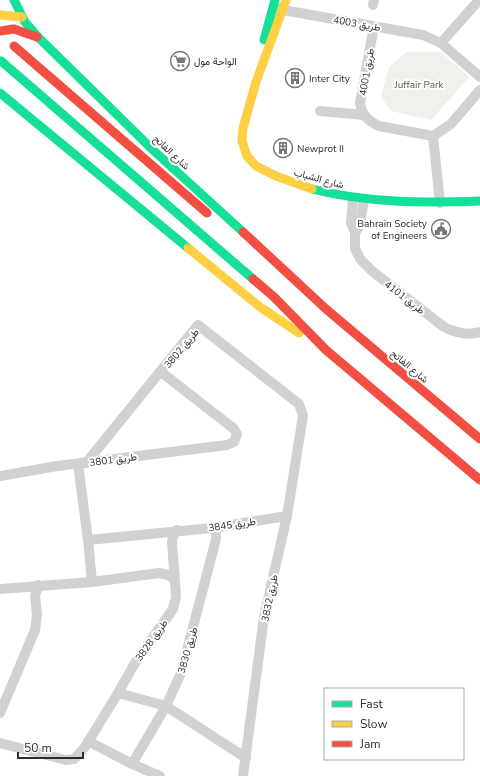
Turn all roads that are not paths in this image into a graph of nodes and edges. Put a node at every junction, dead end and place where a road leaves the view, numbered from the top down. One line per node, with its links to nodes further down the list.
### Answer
1 (14, 0): 6 (main road, شارع الفاتح)
2 (479, 0): 10 (street)
3 (274, 2): 4 (street, طريق 4003); 13 (main road, شارع الشباب)
4 (285, 5): 7 (street, طريق 4003); 13 (main road, شارع الشباب)
5 (0, 15): 6 (main road)
6 (22, 17): 9 (main road, شارع الفاتح)
7 (374, 26): 10 (street, طريق 4003); 18 (street, طريق 4001)
8 (0, 31): 9 (main road)
9 (38, 38): 27 (main road, شارع الفاتح)
10 (441, 43): 14 (street, طريق 4003)
11 (14, 46): 24 (main road)
12 (1, 61): 29 (main road)
13 (259, 74): 20 (main road, شارع الشباب)
14 (480, 77)
15 (480, 90): 19 (street)
16 (0, 93): 29 (main road)
17 (320, 111): 18 (street)
18 (364, 115): 19 (street)
19 (433, 136): 23 (street)
20 (353, 198): 21 (main road, شارع الشباب); 25 (street, طريق 4101)
21 (364, 199): 23 (main road, شارع الشباب); 25 (street)
22 (480, 201): 23 (main road, شارع الشباب)
23 (440, 203)
24 (214, 219)
25 (354, 233): 28 (street, طريق 4101)
26 (244, 245): 27 (main road, شارع الفاتح)
27 (326, 310): 32 (main road, شارع الفاتح)
28 (480, 332)
29 (326, 350): 35 (main road)
30 (161, 372): 31 (street, طريق 3802); 33 (street, طريق 3802); 33 (street, طريق 3801)
31 (302, 422): 36 (street, طريق 3832)
32 (480, 439)
33 (82, 463): 34 (street, طريق 3801); 39 (street)
34 (0, 476)
35 (480, 480)
36 (287, 516): 37 (street, طريق 3845); 49 (street, طريق 3832)
37 (212, 528): 38 (street, طريق 3845); 45 (street, طريق 3830)
38 (177, 530): 39 (street, طريق 3845); 40 (street, طريق 3828)
39 (88, 540): 41 (street)
40 (176, 580): 41 (street); 44 (street, طريق 3828)
41 (92, 582): 42 (street)
42 (38, 585): 43 (street); 46 (street)
43 (0, 589)
44 (118, 693): 45 (street); 47 (street, طريق 3828)
45 (166, 706): 49 (street); 50 (street, طريق 3830)
46 (0, 713)
47 (88, 741): 48 (street, طريق 3828); 50 (street)
48 (0, 742)
49 (246, 758): 52 (street, طريق 3832)
50 (132, 764): 51 (street)
51 (160, 776)
52 (243, 776)

